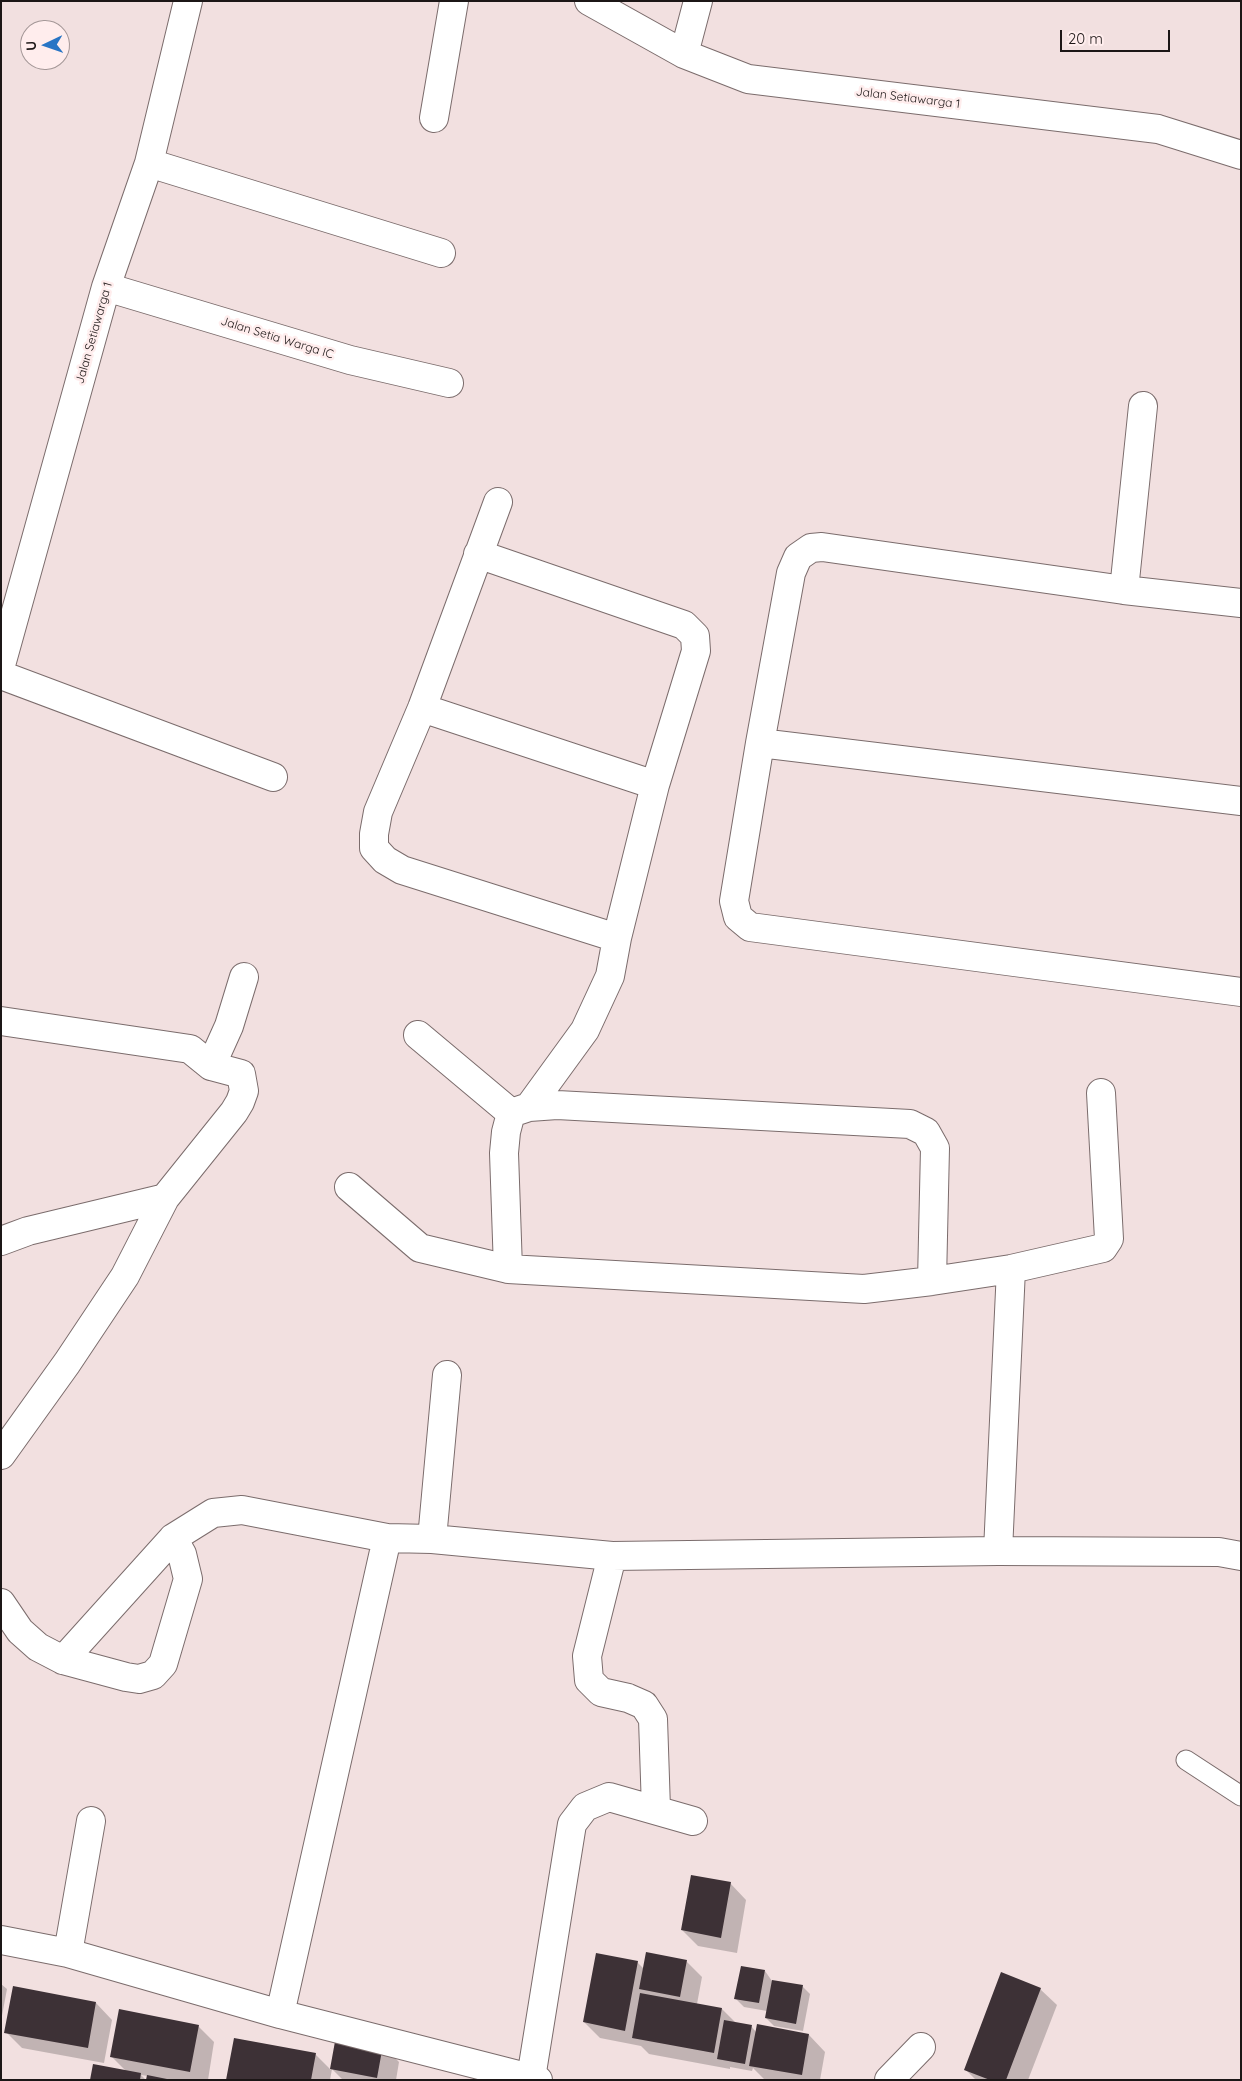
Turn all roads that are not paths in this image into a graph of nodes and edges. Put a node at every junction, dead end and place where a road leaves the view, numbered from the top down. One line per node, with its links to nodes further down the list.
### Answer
1 (188, 1): 8 (street, Jalan Setiawarga 1)
2 (454, 1): 6 (street)
3 (589, 1): 5 (street, Jalan Setiawarga 1)
4 (698, 1): 5 (street)
5 (684, 54): 7 (street, Jalan Setiawarga 1)
6 (434, 118)
7 (1241, 155)
8 (149, 163): 9 (street); 10 (street, Jalan Setiawarga 1)
9 (441, 253)
10 (106, 287): 11 (street, Jalan Setia Warga IC); 17 (street, Jalan Setiawarga 1)
11 (449, 383)
12 (1144, 406): 15 (street)
13 (498, 502): 14 (street)
14 (478, 554): 19 (street); 22 (street)
15 (1124, 590): 16 (street); 20 (street)
16 (1241, 602)
17 (1, 665)
18 (1, 675): 21 (street)
19 (422, 708): 22 (street); 24 (street)
20 (760, 743): 23 (street); 26 (street)
21 (273, 777)
22 (655, 786): 24 (street)
23 (1241, 801)
24 (617, 938): 31 (street)
25 (244, 977): 29 (street)
26 (1241, 992)
27 (1, 1021): 29 (street)
28 (418, 1034): 31 (street)
29 (211, 1066): 33 (street)
30 (1102, 1093): 35 (street)
31 (520, 1110): 36 (street); 37 (street)
32 (349, 1187): 36 (street)
33 (165, 1198): 34 (street); 39 (street)
34 (1, 1240)
35 (1011, 1269): 37 (street); 43 (street)
36 (508, 1270): 37 (street)
37 (932, 1281)
38 (447, 1374): 42 (street)
39 (1, 1455)
40 (173, 1538): 41 (street); 47 (street); 47 (street)
41 (387, 1538): 42 (street); 55 (street)
42 (432, 1539): 44 (street)
43 (998, 1551): 44 (street); 45 (street)
44 (612, 1556): 50 (street)
45 (1241, 1556)
46 (1, 1603): 47 (street)
47 (63, 1660)
48 (1186, 1760): 49 (lane)
49 (1241, 1796)
50 (656, 1809): 52 (street); 57 (street)
51 (91, 1821): 54 (street)
52 (694, 1822)
53 (1, 1940): 54 (street)
54 (68, 1953): 55 (street)
55 (280, 2014): 57 (street)
56 (921, 2047): 58 (street)
57 (534, 2079)
58 (889, 2080)

